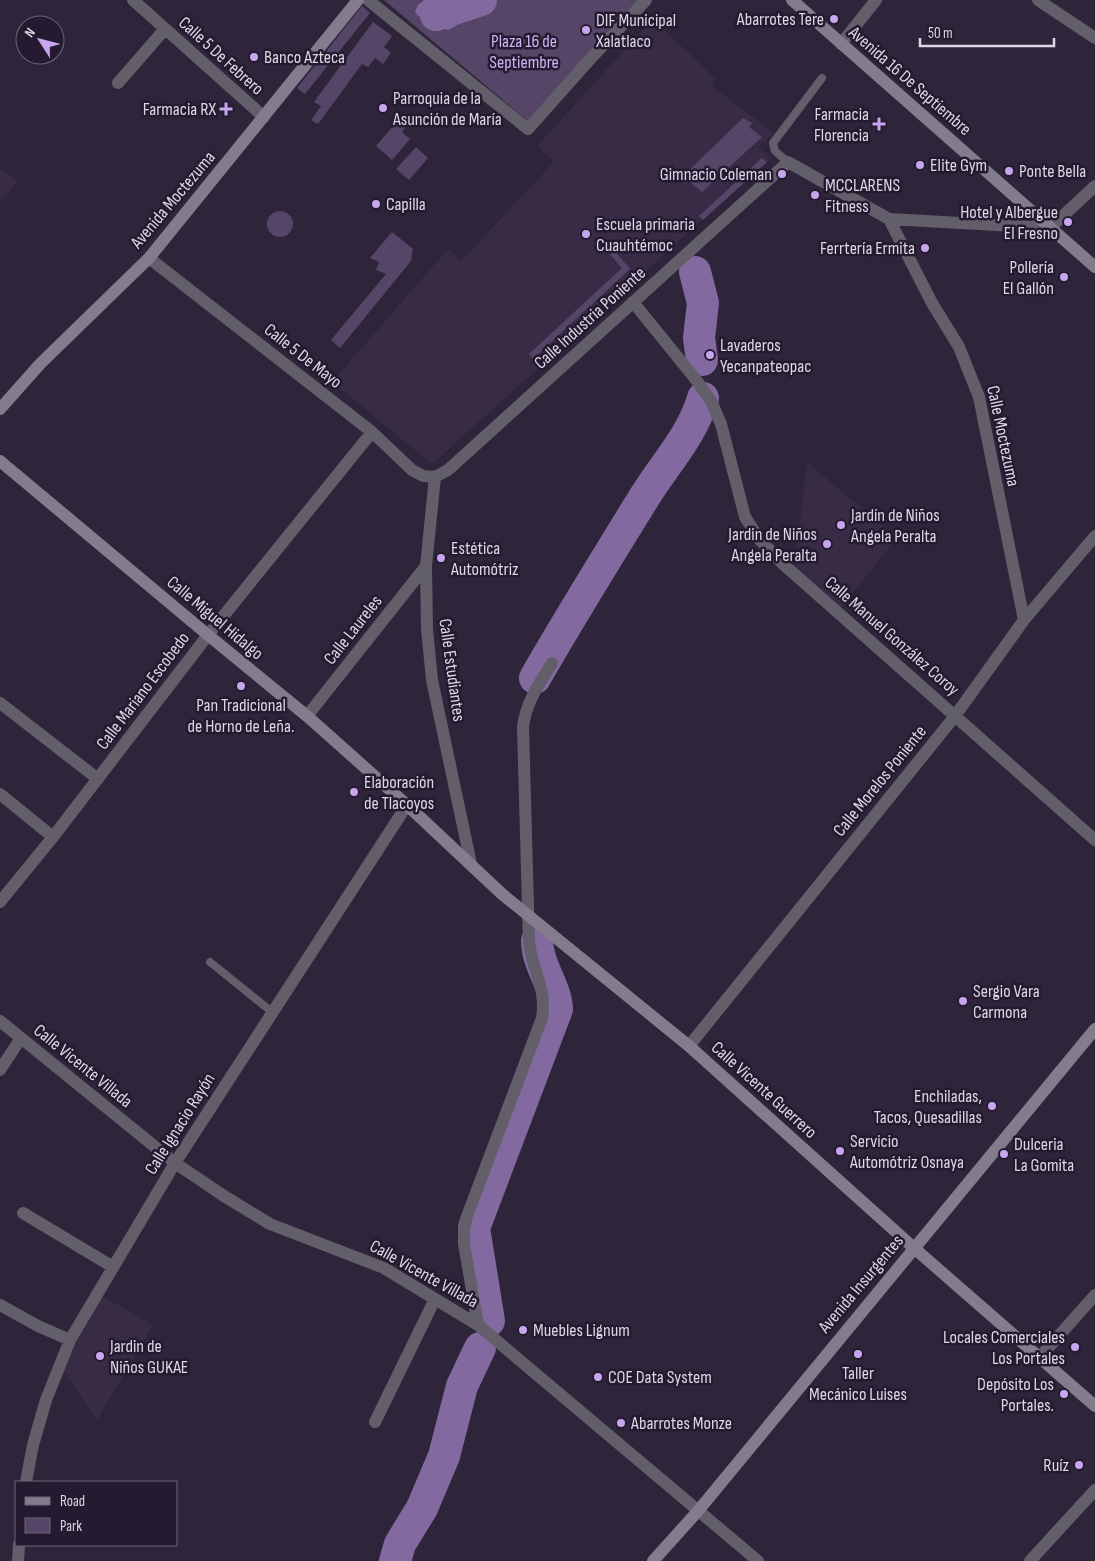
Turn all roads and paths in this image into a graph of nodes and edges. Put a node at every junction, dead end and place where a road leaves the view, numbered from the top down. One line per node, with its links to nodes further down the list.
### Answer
1 (134, 0): 8 (street, Calle 5 De Febrero)
2 (358, 0): 13 (main road, Avenida Moctezuma)
3 (368, 0): 4 (street)
4 (646, 0)
5 (792, 0): 10 (main road, Avenida 16 De Septiembre)
6 (876, 0): 10 (street)
7 (1038, 0): 9 (street)
8 (165, 29): 12 (street); 13 (street, Calle 5 De Febrero)
9 (1095, 38)
10 (841, 44): 17 (main road, Avenida 16 De Septiembre)
11 (822, 78): 14 (lane)
12 (118, 83)
13 (264, 118): 18 (main road, Avenida Moctezuma)
14 (788, 162): 16 (street); 20 (street, Calle Industria Poniente)
15 (1095, 186): 17 (street)
16 (889, 219): 17 (street); 27 (street, Calle Moctezuma)
17 (1050, 228): 19 (main road, Avenida 16 De Septiembre)
18 (149, 258): 21 (main road, Avenida Moctezuma); 22 (street, Calle 5 De Mayo)
19 (1095, 267)
20 (633, 302): 24 (street, Calle Industria Poniente); 32 (street, Calle Manuel González Coroy)
21 (0, 409)
22 (372, 432): 24 (street, Calle 5 De Mayo); 28 (street, Calle Mariano Escobedo)
23 (0, 461): 28 (main road, Calle Miguel Hidalgo)
24 (435, 477): 26 (street, Calle Estudiantes)
25 (1095, 536): 27 (street, Calle Morelos Poniente)
26 (426, 566): 31 (street, Calle Laureles); 38 (street, Calle Estudiantes)
27 (1024, 620): 32 (street, Calle Morelos Poniente)
28 (208, 635): 31 (main road, Calle Miguel Hidalgo); 33 (street, Calle Mariano Escobedo)
29 (552, 663): 40 (street)
30 (0, 703): 33 (street)
31 (307, 716): 35 (main road, Calle Miguel Hidalgo)
32 (955, 716): 37 (street, Calle Manuel González Coroy); 46 (street, Calle Morelos Poniente)
33 (98, 779): 36 (street, Calle Mariano Escobedo)
34 (0, 794): 36 (street)
35 (407, 805): 38 (main road, Calle Vicente Guerrero); 42 (street, Calle Ignacio Rayón)
36 (53, 837): 39 (street, Calle Mariano Escobedo)
37 (1095, 840)
38 (471, 864): 40 (main road, Calle Vicente Guerrero)
39 (0, 902)
40 (530, 916): 46 (main road, Calle Vicente Guerrero); 55 (street)
41 (210, 962): 42 (lane)
42 (272, 1012): 48 (street, Calle Ignacio Rayón)
43 (0, 1020): 45 (street, Calle Vicente Villada)
44 (1095, 1028): 50 (main road, Avenida Insurgentes)
45 (21, 1038): 47 (street); 48 (street, Calle Vicente Villada)
46 (689, 1046): 50 (main road, Calle Vicente Guerrero)
47 (0, 1070)
48 (175, 1162): 51 (street, Calle Ignacio Rayón); 53 (street, Calle Vicente Villada)
49 (22, 1213): 51 (street)
50 (914, 1248): 57 (main road, Calle Vicente Guerrero); 62 (main road, Avenida Insurgentes)
51 (113, 1268): 56 (street, Calle Ignacio Rayón)
52 (1095, 1295): 57 (street)
53 (434, 1299): 55 (street, Calle Vicente Villada); 59 (street)
54 (0, 1305): 56 (street)
55 (478, 1325): 62 (street, Calle Vicente Villada)
56 (70, 1340): 60 (street, Calle Ignacio Rayón)
57 (1040, 1357): 58 (main road, Calle Vicente Guerrero)
58 (1095, 1406)
59 (375, 1422)
60 (26, 1481)
61 (1095, 1490): 67 (street)
62 (698, 1511): 65 (main road, Avenida Insurgentes); 66 (street, Calle Vicente Villada)
63 (19, 1546): 64 (street)
64 (18, 1561)
65 (654, 1561)
66 (758, 1561)
67 (1030, 1561)

